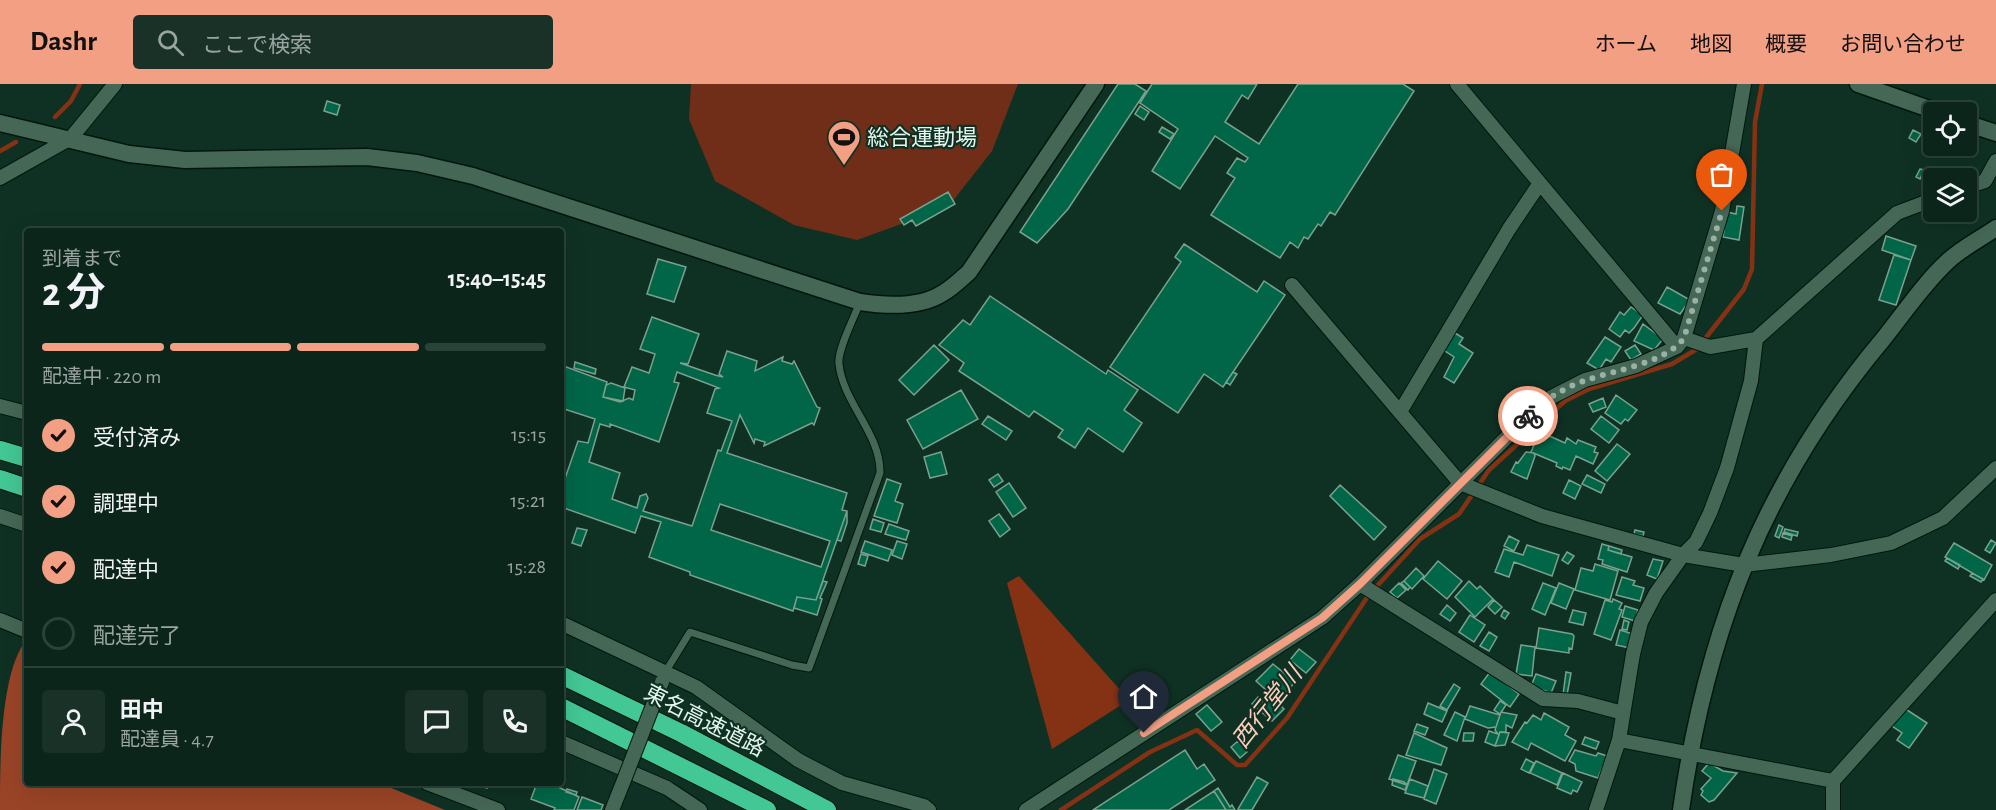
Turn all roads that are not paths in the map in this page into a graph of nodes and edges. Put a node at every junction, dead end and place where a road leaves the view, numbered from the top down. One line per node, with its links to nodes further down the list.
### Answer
1 (115, 84): 10 (street)
2 (1096, 84): 18 (street)
3 (1457, 84): 13 (street)
4 (1744, 84): 20 (street)
5 (1858, 84): 6 (street)
6 (1923, 107)
7 (0, 123): 10 (street)
8 (1977, 127): 9 (street)
9 (1996, 133)
10 (71, 138): 12 (street); 18 (street)
11 (1996, 161): 14 (street)
12 (0, 178)
13 (1539, 183): 20 (street); 23 (street)
14 (1977, 183)
15 (1923, 203): 19 (street)
16 (1996, 228): 33 (street)
17 (1292, 285): 23 (street)
18 (860, 302): 40 (lane)
19 (1756, 339): 20 (street); 32 (street)
20 (1681, 343): 29 (street)
21 (0, 406): 22 (street)
22 (24, 412)
23 (1400, 412): 29 (street)
24 (0, 450): 25 (highway)
25 (24, 457)
26 (1996, 468): 33 (street)
27 (0, 479): 28 (highway)
28 (24, 487)
29 (1470, 487): 32 (street); 34 (street)
30 (0, 516): 31 (street)
31 (24, 524)
32 (1683, 555): 33 (street); 42 (street)
33 (1744, 565): 45 (street)
34 (1368, 590): 42 (street); 54 (street)
35 (1996, 600): 46 (street)
36 (0, 620): 38 (street)
37 (564, 625): 40 (street)
38 (24, 630)
39 (564, 676): 52 (highway, 東名高速道路)
40 (664, 676): 49 (street, bridge); 53 (street)
41 (564, 708): 51 (highway)
42 (1623, 713): 43 (street)
43 (1619, 740): 45 (street); 55 (street)
44 (564, 743): 50 (street)
45 (1689, 753): 46 (street); 56 (street)
46 (1833, 781): 57 (street)
47 (435, 786): 48 (street)
48 (498, 810)
49 (612, 810)
50 (700, 810)
51 (766, 810)
52 (827, 810)
53 (929, 810)
54 (1026, 810)
55 (1596, 810)
56 (1681, 810)
57 (1833, 810)

